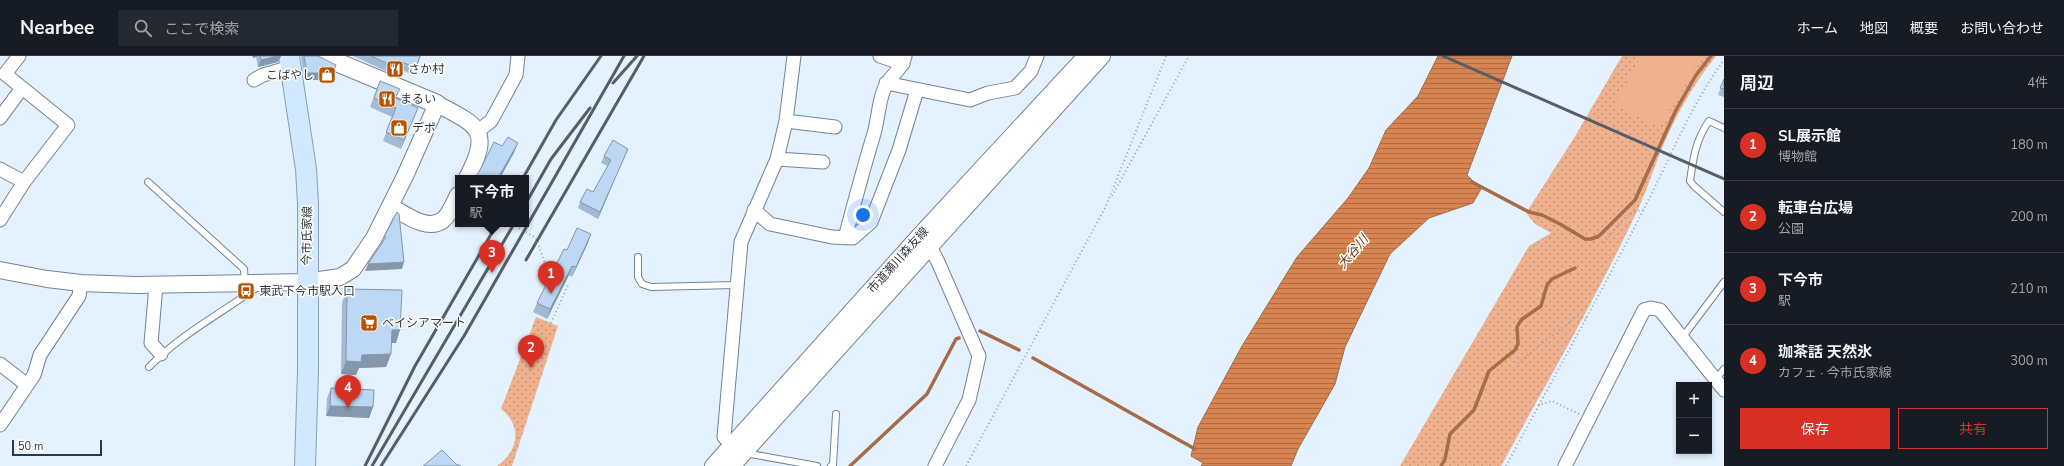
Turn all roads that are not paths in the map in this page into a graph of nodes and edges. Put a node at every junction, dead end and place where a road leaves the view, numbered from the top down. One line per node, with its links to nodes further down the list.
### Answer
1 (19, 56): 13 (street)
2 (518, 56): 20 (street)
3 (794, 56): 17 (street)
4 (880, 56): 9 (street)
5 (1037, 56): 14 (street)
6 (1086, 56): 33 (street, 市道瀬川森友線)
7 (1102, 56): 33 (street, 市道瀬川森友線)
8 (332, 58): 15 (main road)
9 (904, 60): 12 (street)
10 (290, 61): 11 (street); 37 (main road, 今市氏家線)
11 (254, 80)
12 (886, 83): 14 (street); 32 (street)
13 (22, 88): 16 (street); 25 (street)
14 (917, 90): 32 (street)
15 (436, 104): 20 (street); 28 (street)
16 (0, 118)
17 (786, 121): 18 (street); 21 (street)
18 (835, 127)
19 (1724, 128): 30 (lane)
20 (478, 131): 24 (street)
21 (776, 159): 22 (street); 29 (street)
22 (823, 162)
23 (0, 169): 25 (street)
24 (468, 175)
25 (24, 182): 31 (street)
26 (148, 182): 40 (lane)
27 (455, 201): 28 (street)
28 (390, 206): 37 (street)
29 (754, 210): 32 (street); 42 (street)
30 (1724, 212)
31 (0, 220)
32 (845, 238)
33 (926, 239): 52 (street, 市道瀬川森友線); 58 (street)
34 (638, 257): 42 (lane)
35 (0, 270): 39 (street)
36 (265, 282): 37 (street); 40 (street); 44 (lane)
37 (306, 282): 53 (main road, 今市氏家線)
38 (1724, 282): 43 (lane)
39 (81, 283): 41 (street); 48 (street)
40 (245, 283): 41 (street)
41 (156, 285): 44 (street)
42 (736, 285): 52 (street)
43 (1682, 338): 47 (street); 59 (street)
44 (162, 354): 46 (lane)
45 (0, 364): 48 (street)
46 (149, 367)
47 (1720, 374): 49 (street)
48 (27, 385): 51 (street)
49 (1724, 390)
50 (836, 414): 57 (lane)
51 (0, 425)
52 (738, 449): 54 (street, 市道瀬川森友線); 55 (street, 市道瀬川森友線); 56 (lane)
53 (305, 466)
54 (713, 466)
55 (732, 466)
56 (817, 466)
57 (831, 466)
58 (935, 466)
59 (1565, 466)

